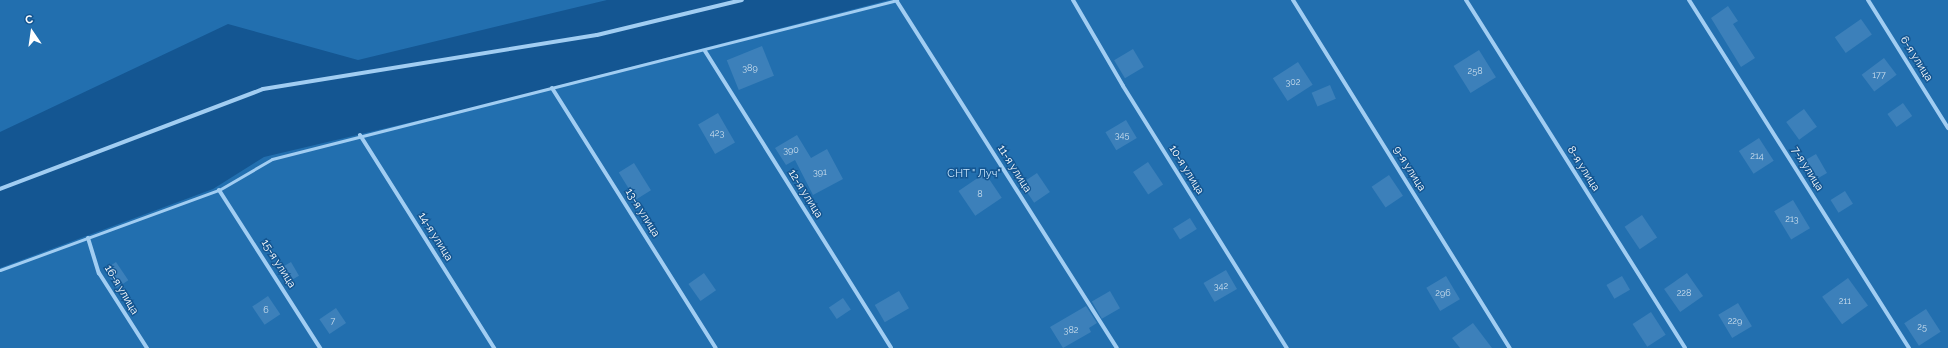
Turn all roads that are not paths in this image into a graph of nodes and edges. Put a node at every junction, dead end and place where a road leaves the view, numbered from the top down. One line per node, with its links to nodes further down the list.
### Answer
1 (742, 0): 12 (street)
2 (897, 0): 8 (lane); 21 (street, 11-я улица)
3 (1073, 0): 22 (street, 10-я улица)
4 (1293, 0): 23 (street, 9-я улица)
5 (1466, 0): 24 (street, 8-я улица)
6 (1689, 0): 25 (street, 7-я улица)
7 (1868, 0): 10 (street, 6-я улица)
8 (705, 50): 9 (lane); 20 (street, 12-я улица)
9 (552, 88): 11 (lane); 19 (street, 13-я улица)
10 (1948, 128)
11 (360, 135): 13 (lane); 18 (street, 14-я улица)
12 (0, 189)
13 (219, 190): 14 (lane); 17 (street, 15-я улица)
14 (88, 238): 15 (lane); 16 (street, 16-я улица)
15 (0, 270)
16 (147, 348)
17 (320, 348)
18 (494, 348)
19 (716, 348)
20 (891, 348)
21 (1117, 348)
22 (1287, 348)
23 (1510, 348)
24 (1685, 348)
25 (1908, 348)

